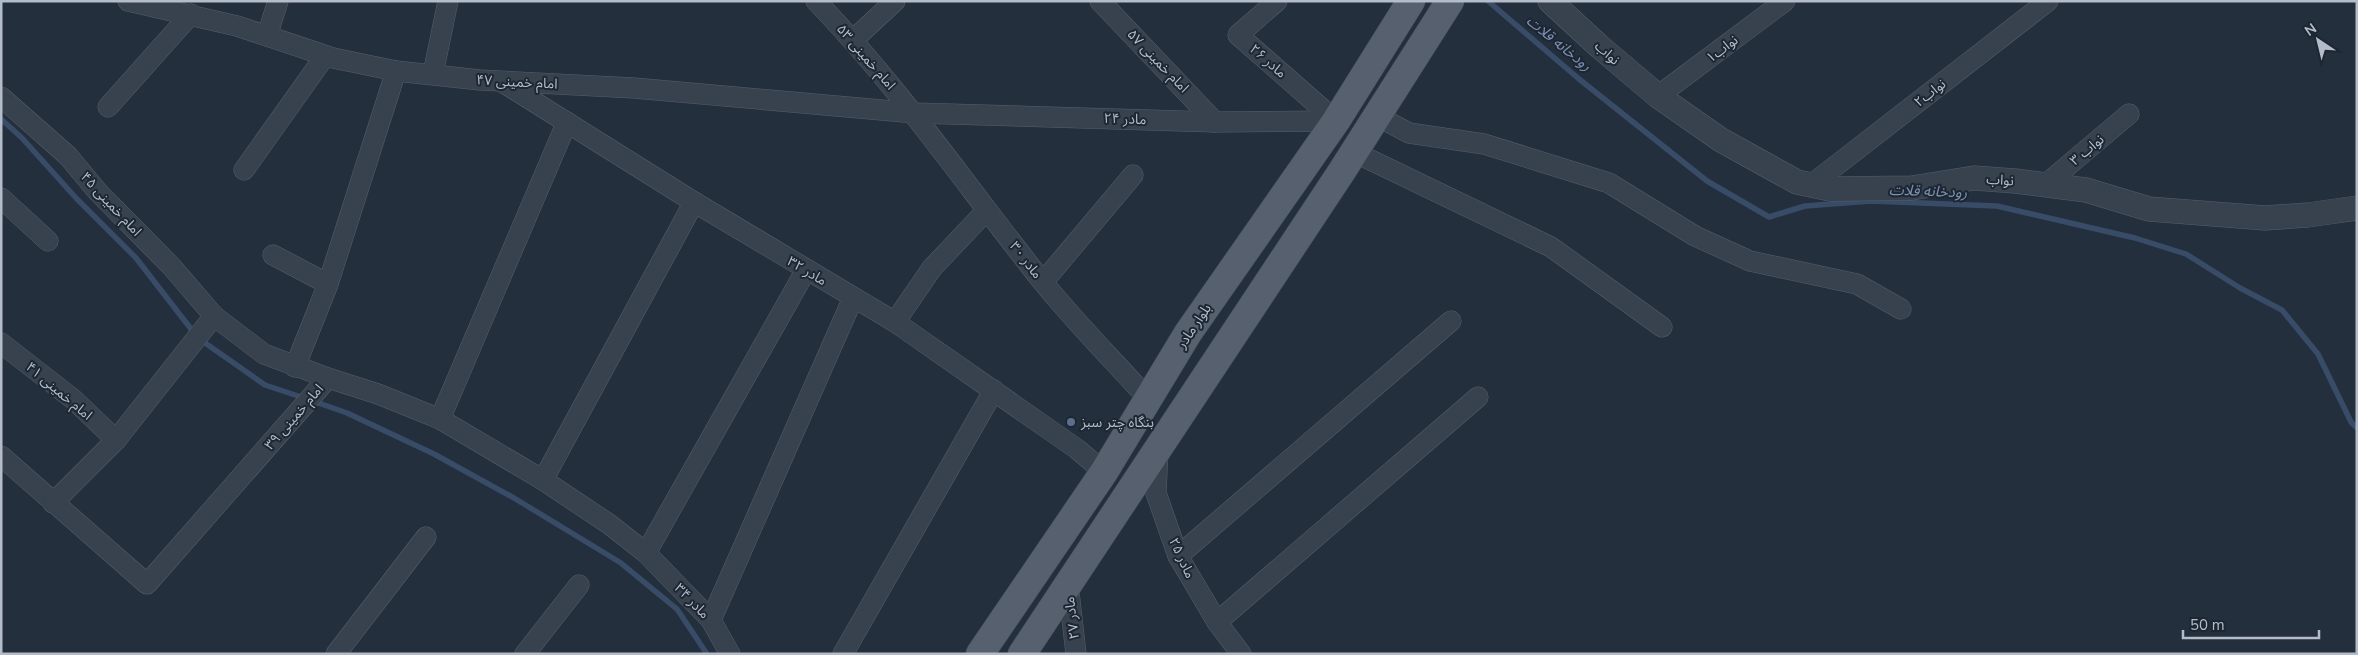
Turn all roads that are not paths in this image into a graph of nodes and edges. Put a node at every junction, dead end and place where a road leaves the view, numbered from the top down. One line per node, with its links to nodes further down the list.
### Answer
1 (128, 1): 13 (street, امام خمینی ۴۷)
2 (278, 1): 14 (street)
3 (448, 1): 18 (street)
4 (816, 1): 15 (street, امام خمینی ۵۳)
5 (895, 1): 15 (street)
6 (1100, 1): 27 (street, امام خمینی ۵۷)
7 (1277, 1): 28 (street, مادر ۲۶)
8 (1411, 1): 28 (main road, بلوار مادر)
9 (1450, 1): 25 (main road)
10 (1550, 1): 20 (street, نواب)
11 (1785, 1): 20 (street, نواب۱)
12 (2048, 1): 32 (street, نواب۲)
13 (200, 11): 14 (street, امام خمینی ۴۷); 22 (street)
14 (268, 36): 16 (street, امام خمینی ۴۷)
15 (853, 40): 23 (street, امام خمینی ۵۳)
16 (325, 56): 17 (street, امام خمینی ۴۷); 30 (street)
17 (396, 71): 18 (street, امام خمینی ۴۷); 42 (street)
18 (434, 74): 19 (street, امام خمینی ۴۷)
19 (502, 82): 23 (street, امام خمینی ۴۷); 26 (street, مادر ۳۲)
20 (1658, 96): 32 (street, نواب)
21 (1, 97): 45 (street, امام خمینی ۴۵)
22 (108, 107)
23 (914, 113): 27 (street, مادر ۲۴); 37 (street, مادر ۳۰)
24 (2128, 114): 33 (street, نواب ۳)
25 (1377, 116): 29 (main road); 44 (street)
26 (567, 122): 35 (street, مادر ۳۲); 57 (street)
27 (1215, 122): 28 (street, مادر ۲۴)
28 (1336, 122): 49 (main road, بلوار مادر)
29 (1354, 152): 48 (street); 51 (main road)
30 (244, 170)
31 (1133, 175): 41 (street)
32 (1811, 185): 33 (street, نواب)
33 (2045, 185): 36 (street, نواب)
34 (1, 198): 38 (street)
35 (694, 202): 40 (street, مادر ۳۲); 62 (street)
36 (2357, 208)
37 (987, 210): 41 (street, مادر ۳۰); 47 (street)
38 (48, 241)
39 (272, 255): 42 (street)
40 (806, 270): 43 (street, مادر ۳۲); 65 (street)
41 (1043, 282): 56 (street, مادر ۳۰)
42 (328, 284): 52 (street)
43 (854, 298): 47 (street, مادر ۳۲); 69 (street)
44 (1902, 309)
45 (214, 316): 52 (street, امام خمینی ۴۵); 58 (street)
46 (1451, 320): 66 (street)
47 (895, 322): 54 (street, مادر ۳۲)
48 (1662, 327)
49 (1188, 333): 51 (main road); 56 (main road, بلوار مادر)
50 (1, 343): 58 (street, امام خمینی ۴۱)
51 (1220, 355): 59 (main road)
52 (295, 367): 53 (street, امام خمینی ۴۵)
53 (328, 378): 57 (street, امام خمینی ۳۹); 63 (street, امام خمینی ۳۹)
54 (994, 390): 61 (street, مادر ۳۲); 74 (street)
55 (1478, 397): 70 (street)
56 (1148, 399): 61 (main road, بلوار مادر)
57 (440, 419): 62 (street, امام خمینی ۳۹)
58 (116, 440): 63 (street)
59 (1158, 450): 66 (street, مادر ۲۵); 67 (main road)
60 (1, 456): 63 (street, امام خمینی ۳۹)
61 (1104, 472): 75 (main road, بلوار مادر)
62 (543, 480): 65 (street, امام خمینی ۳۹)
63 (53, 503)
64 (426, 538): 71 (street)
65 (646, 553): 69 (street, مادر ۳۴)
66 (1178, 556): 70 (street, مادر ۲۵)
67 (1068, 583): 76 (main road); 77 (street, مادر ۲۷)
68 (579, 585): 72 (street)
69 (711, 620): 73 (street, مادر ۳۴)
70 (1217, 622): 78 (street, مادر ۲۵)
71 (336, 654)
72 (525, 654)
73 (730, 654)
74 (843, 654)
75 (980, 654)
76 (1022, 654)
77 (1076, 654)
78 (1241, 654)

